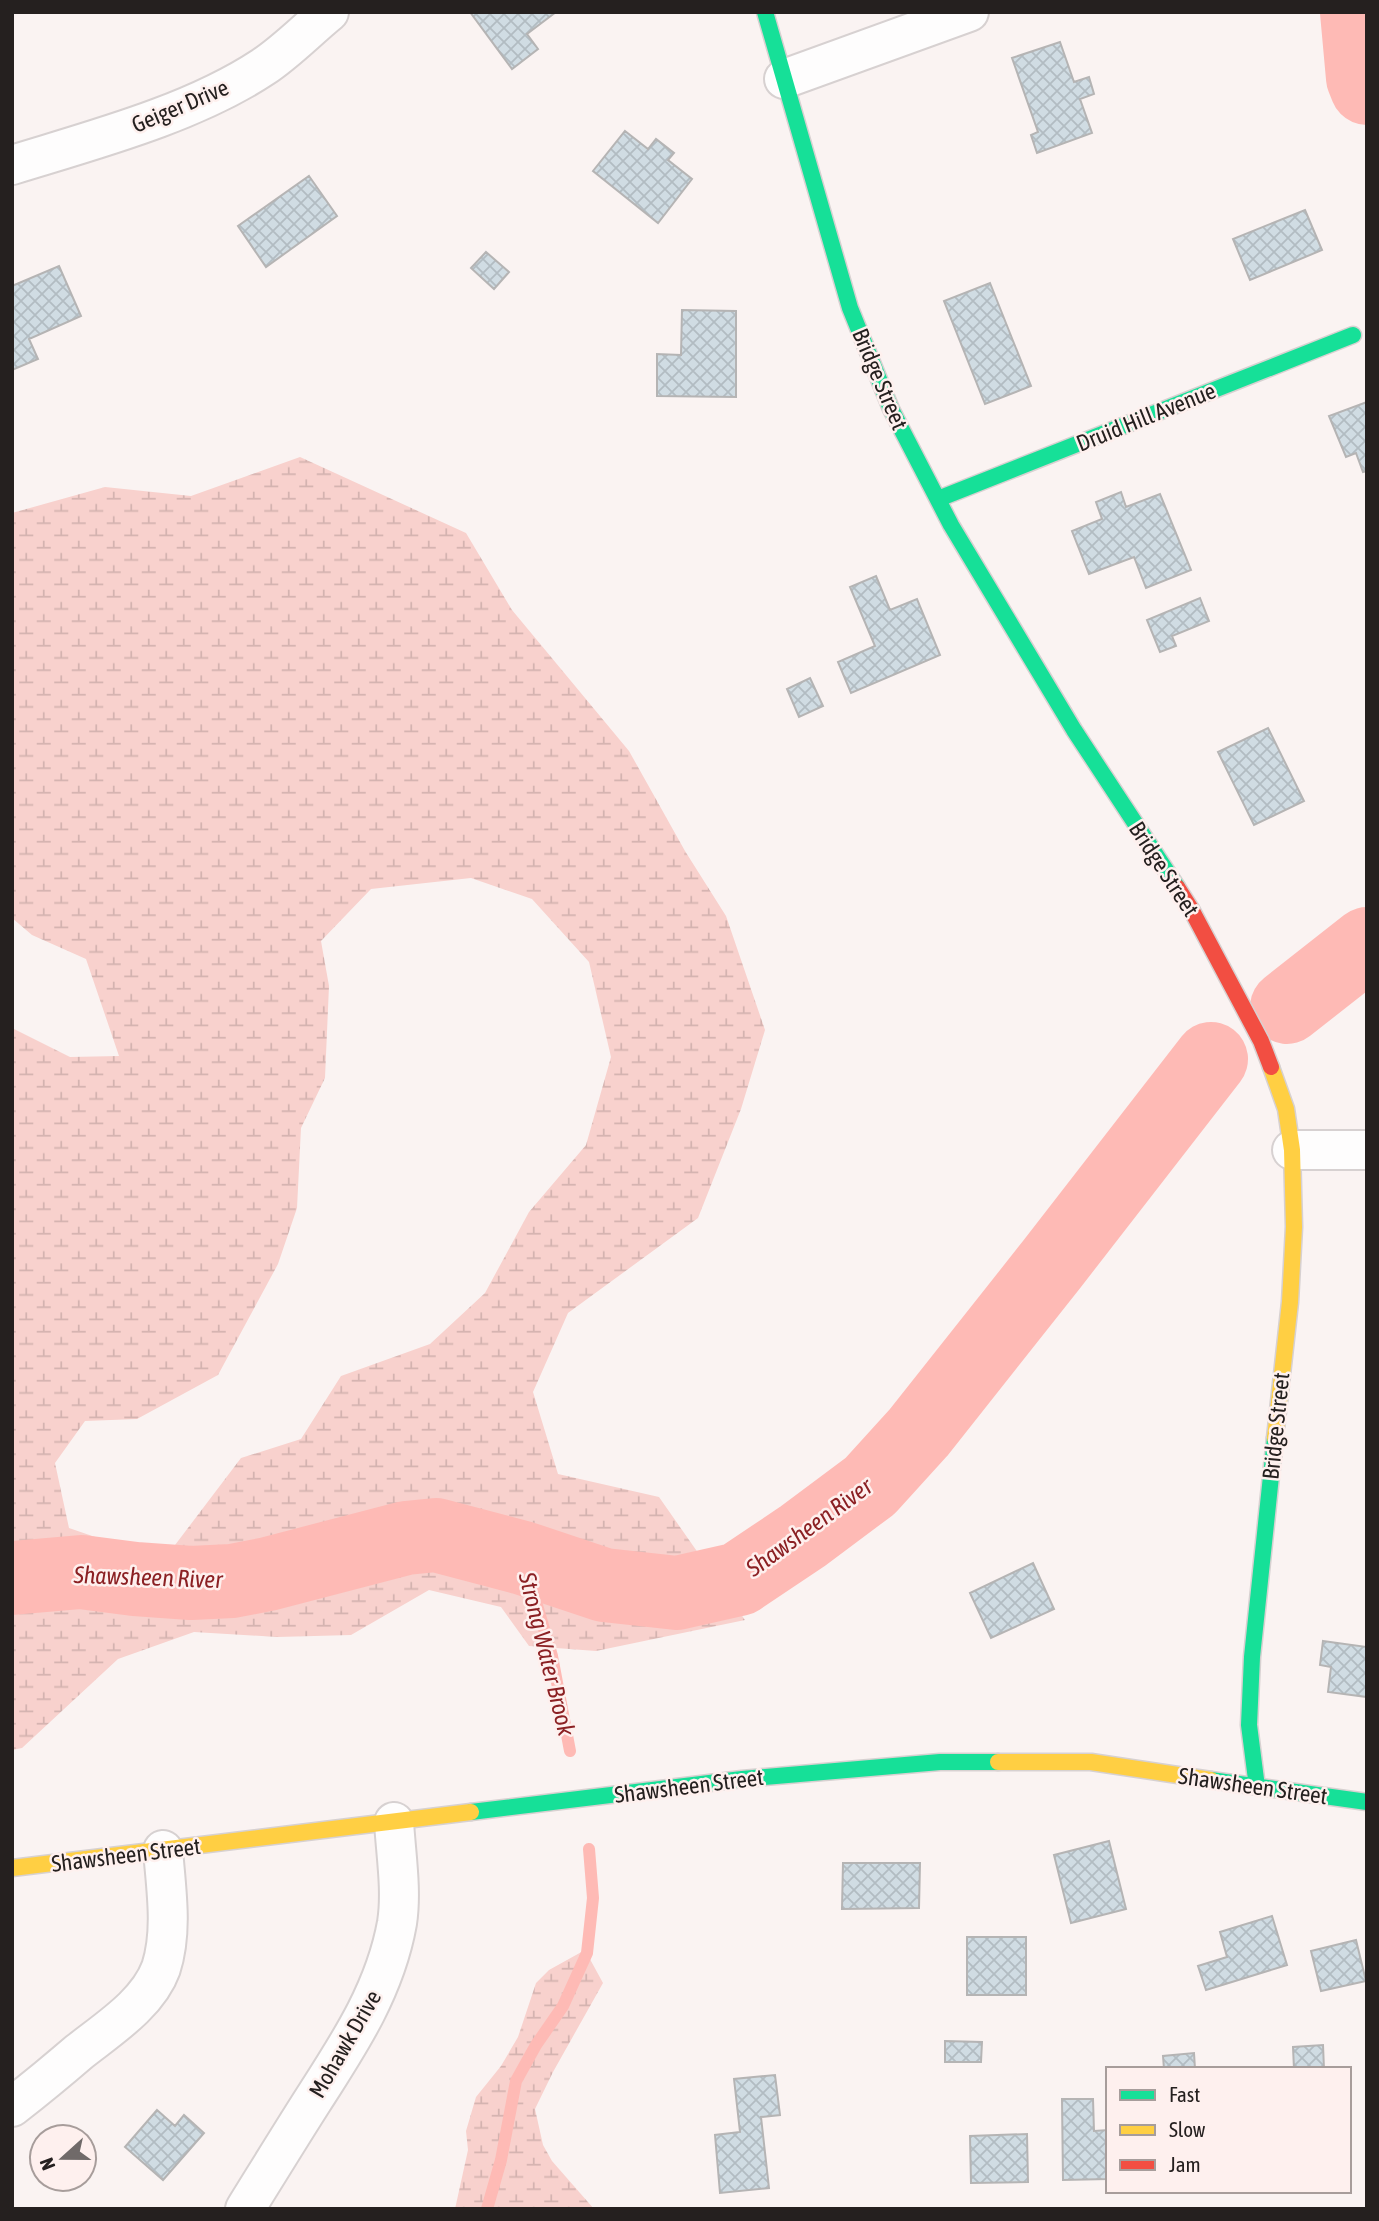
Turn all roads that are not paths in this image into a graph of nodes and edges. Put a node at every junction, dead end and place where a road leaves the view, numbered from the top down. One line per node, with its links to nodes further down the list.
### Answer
1 (329, 12): 5 (street, Geiger Drive)
2 (765, 12): 4 (street, Bridge Street)
3 (969, 12): 4 (street)
4 (784, 79): 7 (street, Bridge Street)
5 (12, 165)
6 (1353, 335): 7 (street, Druid Hill Avenue)
7 (938, 499): 8 (street, Bridge Street)
8 (1292, 1150): 9 (street); 10 (street, Bridge Street)
9 (1367, 1150)
10 (1257, 1787): 11 (street, Shawsheen Street); 12 (street, Shawsheen Street)
11 (1367, 1802)
12 (394, 1822): 13 (street, Shawsheen Street); 16 (street, Mohawk Drive)
13 (163, 1850): 14 (street, Shawsheen Street); 15 (street)
14 (12, 1868)
15 (12, 2107)
16 (245, 2209)

